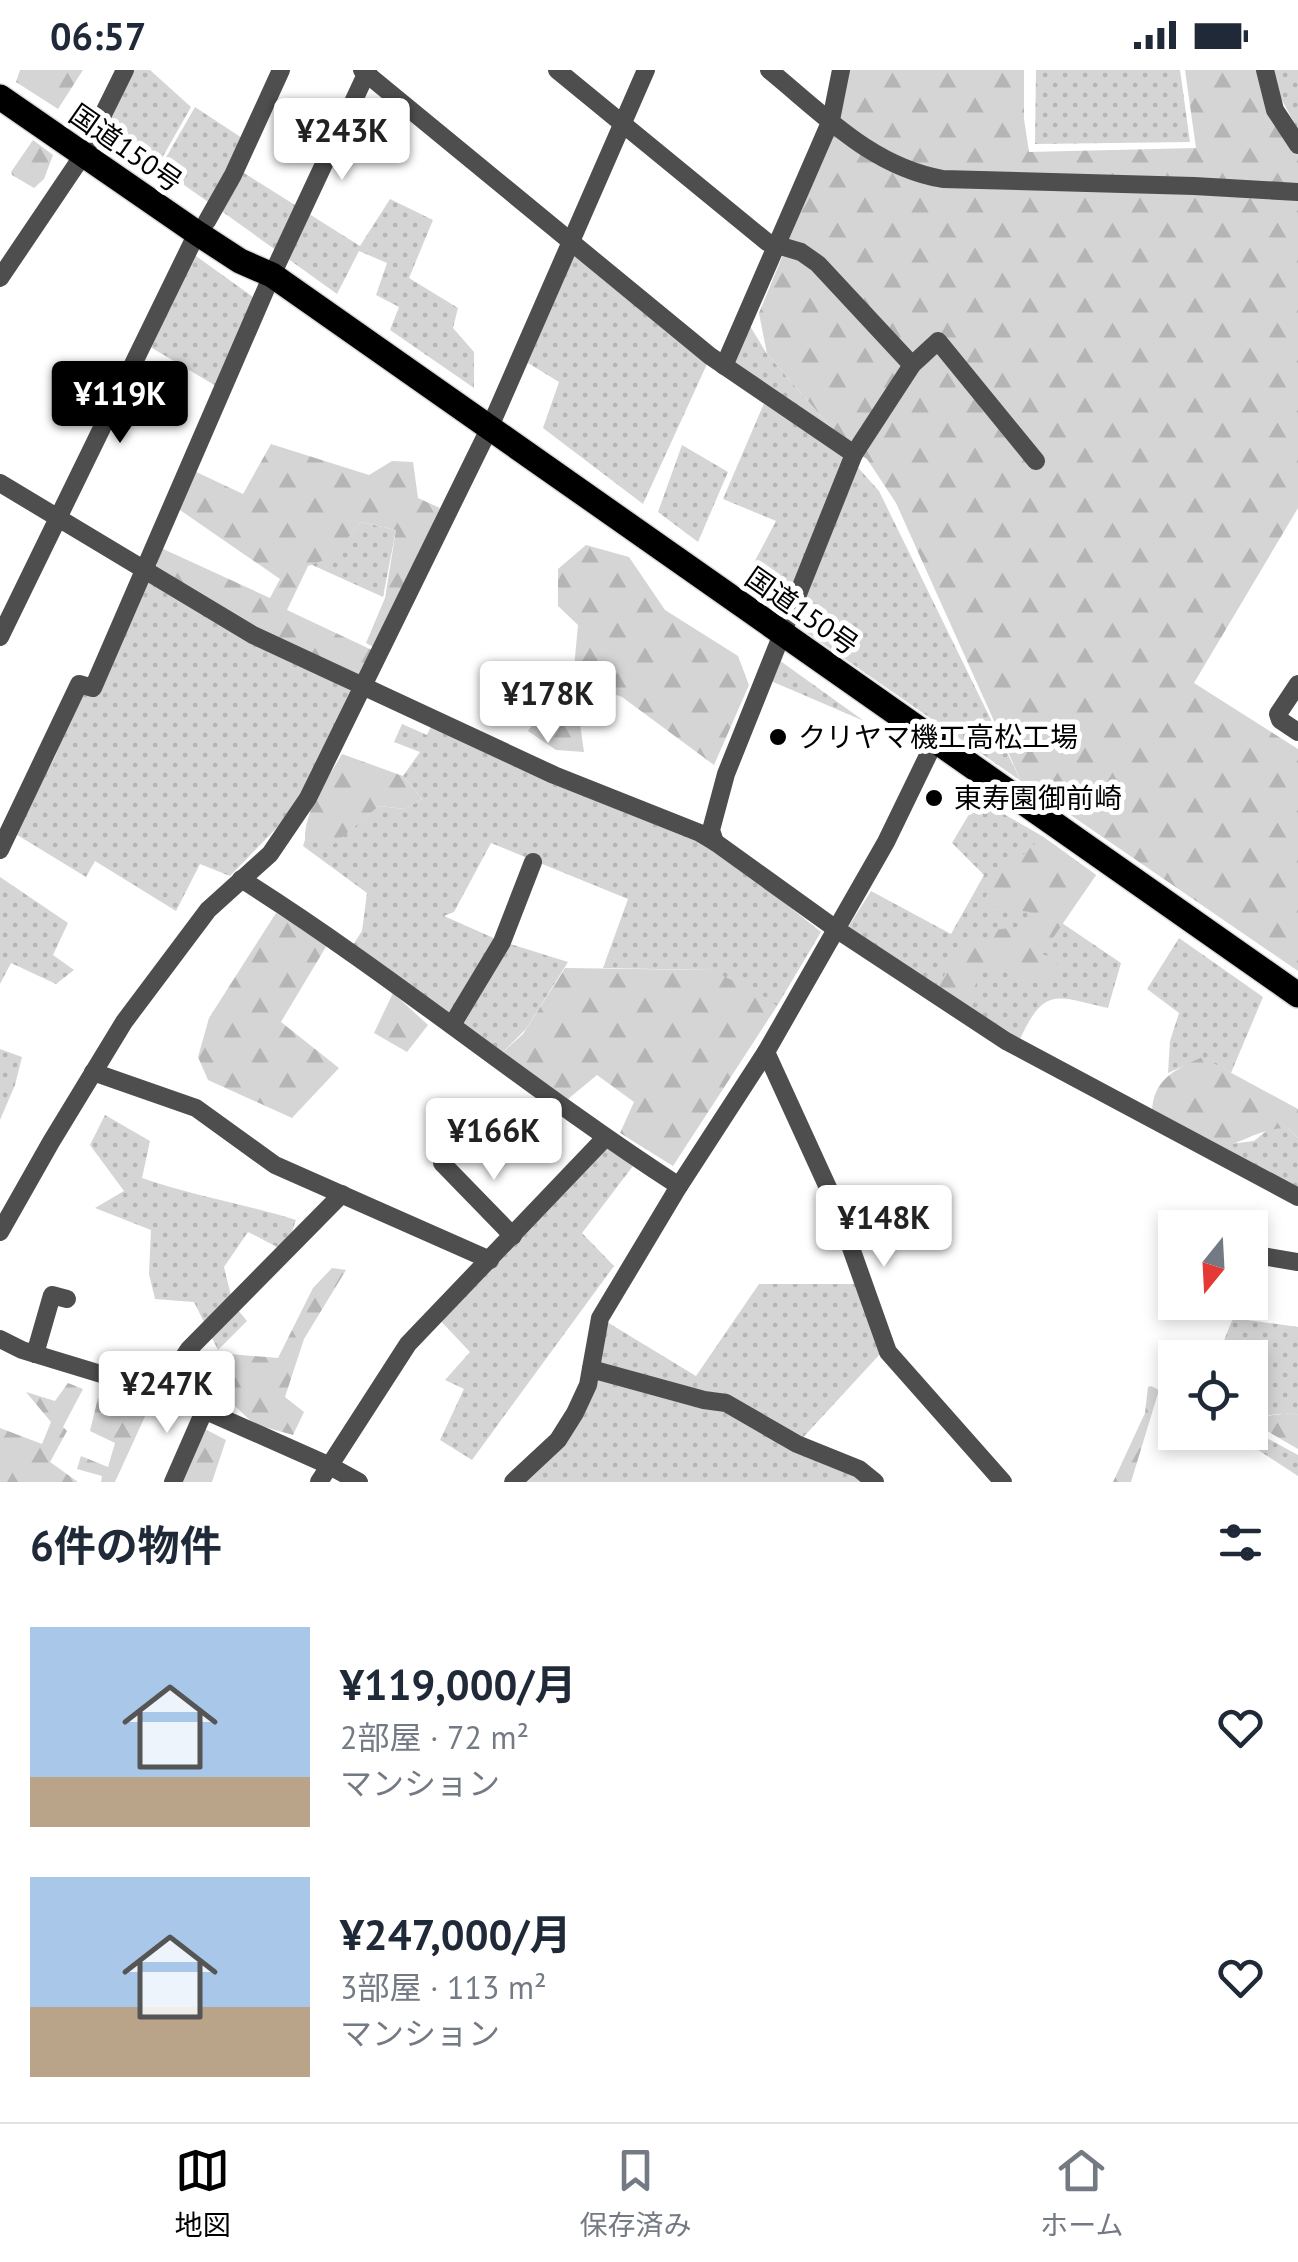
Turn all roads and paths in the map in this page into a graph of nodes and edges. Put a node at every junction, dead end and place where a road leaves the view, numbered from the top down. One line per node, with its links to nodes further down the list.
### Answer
1 (125, 70): 14 (street)
2 (281, 70): 16 (street)
3 (558, 70): 12 (street)
4 (646, 70): 12 (street)
5 (769, 70): 11 (street)
6 (841, 70): 11 (street)
7 (1265, 70): 13 (street)
8 (366, 71): 17 (street); 19 (street)
9 (0, 78): 14 (highway, 国道150号)
10 (0, 97): 14 (highway, 国道150号)
11 (831, 120): 15 (street); 18 (street)
12 (623, 124): 17 (street); 18 (street)
13 (1298, 145)
14 (86, 148): 16 (highway, 国道150号); 20 (street)
15 (1298, 192)
16 (202, 227): 19 (highway, 国道150号); 27 (street)
17 (570, 242): 22 (street); 23 (street)
18 (775, 244): 21 (street); 22 (street)
19 (272, 275): 23 (highway, 国道150号); 28 (street)
20 (0, 278)
21 (912, 365): 24 (street); 25 (street)
22 (724, 366): 24 (street)
23 (489, 429): 29 (highway, 国道150号); 32 (street)
24 (854, 454): 29 (street)
25 (1036, 460)
26 (0, 483): 27 (street)
27 (58, 519): 28 (street); 30 (street)
28 (144, 571): 32 (street); 36 (street)
29 (782, 633): 34 (highway, 国道150号); 35 (street)
30 (0, 637)
31 (1298, 684): 33 (street)
32 (361, 688): 35 (street); 38 (street)
33 (1298, 732)
34 (935, 741): 39 (street); 40 (highway, 国道150号)
35 (715, 842): 39 (street)
36 (0, 850)
37 (533, 862): 41 (street)
38 (240, 879): 41 (street); 43 (street)
39 (836, 929): 42 (street); 48 (street)
40 (1298, 995)
41 (452, 1025): 44 (street)
42 (766, 1052): 46 (street); 65 (street)
43 (93, 1072): 47 (street); 49 (street)
44 (605, 1138): 46 (street); 50 (street)
45 (442, 1163): 50 (street)
46 (679, 1186): 57 (street)
47 (342, 1194): 52 (street); 58 (street)
48 (1298, 1197)
49 (0, 1232)
50 (513, 1236): 52 (street)
51 (1268, 1257): 53 (street)
52 (490, 1260): 60 (street)
53 (1298, 1262)
54 (67, 1300): 56 (street)
55 (0, 1338): 56 (street)
56 (35, 1354): 58 (street)
57 (591, 1369): 63 (street); 64 (street)
58 (170, 1396): 59 (street)
59 (205, 1410): 60 (street); 61 (street)
60 (324, 1474): 62 (street)
61 (173, 1482)
62 (359, 1482)
63 (513, 1482)
64 (875, 1482)
65 (1003, 1482)

